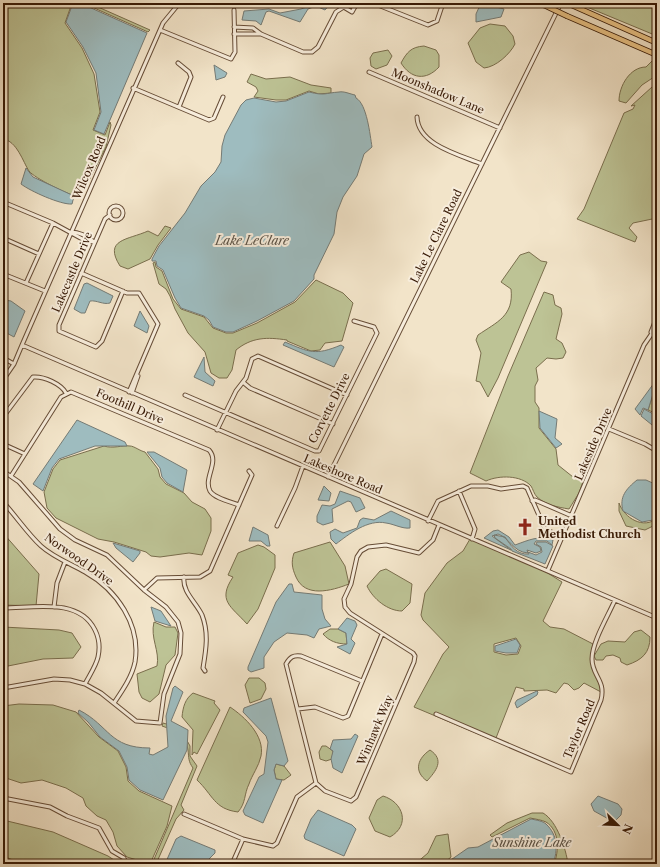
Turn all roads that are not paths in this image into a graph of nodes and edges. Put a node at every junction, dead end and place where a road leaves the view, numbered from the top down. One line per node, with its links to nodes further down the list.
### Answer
1 (140, 3): 3 (highway, bridge)
2 (180, 3): 16 (street, Wilcox Road)
3 (212, 3)
4 (350, 3): 12 (street)
5 (357, 3): 12 (street)
6 (373, 3): 7 (street)
7 (443, 3)
8 (537, 3): 11 (highway)
9 (561, 3): 28 (street, Lake Le Clare Road)
10 (567, 3): 20 (highway)
11 (544, 4): 21 (highway, bridge)
12 (342, 6): 19 (street)
13 (234, 10): 14 (street)
14 (234, 27): 15 (street); 17 (street)
15 (248, 27): 18 (street); 19 (street)
16 (160, 30): 17 (street); 24 (street, Wilcox Road)
17 (234, 34): 18 (street)
18 (247, 34): 19 (street)
19 (261, 34)
20 (657, 43)
21 (657, 55)
22 (178, 63): 26 (street)
23 (368, 72): 28 (street, Moonshadow Lane)
24 (133, 88): 26 (street); 33 (street, Wilcox Road)
25 (223, 97): 26 (street)
26 (179, 107)
27 (417, 117): 29 (street)
28 (500, 128): 29 (street, Lake Le Clare Road)
29 (482, 164): 67 (street, Lake Le Clare Road)
30 (3, 202): 32 (street)
31 (110, 216): 31 (street, Lakecastle Drive); 35 (street, Lakecastle Drive)
32 (53, 224): 33 (street); 36 (street)
33 (71, 232): 35 (street); 41 (street, Wilcox Road)
34 (3, 238): 36 (street)
35 (94, 242): 37 (street, Lakecastle Drive)
36 (40, 254): 39 (street)
37 (81, 273): 40 (street); 40 (street, Lakecastle Drive)
38 (3, 274): 39 (street)
39 (26, 284): 41 (street)
40 (123, 291): 52 (street)
41 (45, 292): 46 (street, Wilcox Road)
42 (656, 320): 45 (street)
43 (354, 321): 54 (street, Corvette Drive)
44 (657, 326): 45 (street, Lakeside Drive)
45 (649, 336): 58 (street, Lakeside Drive)
46 (22, 345): 48 (street, Wilcox Road); 52 (street, Lakeshore Road)
47 (3, 358): 48 (street)
48 (14, 364): 49 (street, Wilcox Road)
49 (3, 380)
50 (244, 383): 54 (street); 55 (street); 57 (street)
51 (66, 393): 56 (street); 62 (street); 71 (street, Foothill Drive)
52 (131, 393): 59 (street, Lakeshore Road)
53 (185, 395): 55 (street, Corvette Drive)
54 (347, 395): 57 (street, Corvette Drive)
55 (225, 412): 57 (street, Corvette Drive); 59 (street)
56 (3, 417)
57 (333, 424)
58 (609, 428): 61 (street); 72 (street, Lakeside Drive)
59 (217, 430): 63 (street, Lakeshore Road)
60 (3, 444): 62 (street)
61 (657, 451)
62 (25, 454): 66 (street)
63 (303, 466): 67 (street, Lakeshore Road); 75 (street)
64 (3, 471): 66 (street)
65 (249, 471): 71 (street)
66 (11, 476): 81 (street)
67 (328, 477): 73 (street, Lakeshore Road)
68 (459, 491): 69 (street); 73 (street); 77 (street)
69 (532, 501): 72 (street); 76 (street)
70 (3, 502): 78 (street, Norwood Drive)
71 (239, 505): 80 (street)
72 (572, 516): 76 (street, Lakeside Drive)
73 (428, 520): 74 (street, Lakeshore Road)
74 (439, 525): 77 (street, Lakeshore Road); 86 (street, Winhawk Way)
75 (277, 526)
76 (562, 537): 79 (street, Lakeside Drive)
77 (472, 539): 79 (street, Lakeshore Road)
78 (65, 562): 83 (street); 91 (street, Norwood Drive)
79 (548, 570): 82 (street, Lakeshore Road)
80 (184, 577): 81 (street); 87 (street)
81 (144, 590): 91 (street)
82 (615, 600): 85 (street, Lakeshore Road); 93 (street, Taylor Road)
83 (54, 607): 84 (street); 89 (street)
84 (3, 608)
85 (657, 618)
86 (382, 634): 88 (street); 94 (street, Winhawk Way)
87 (205, 671)
88 (362, 681): 92 (street); 92 (street)
89 (85, 684): 90 (street); 91 (street)
90 (3, 688)
91 (114, 703)
92 (298, 709): 94 (street)
93 (436, 714)
94 (316, 784): 97 (street)
95 (3, 798): 98 (street)
96 (184, 814): 97 (street)
97 (243, 839): 99 (street)
98 (126, 862)
99 (232, 864)

